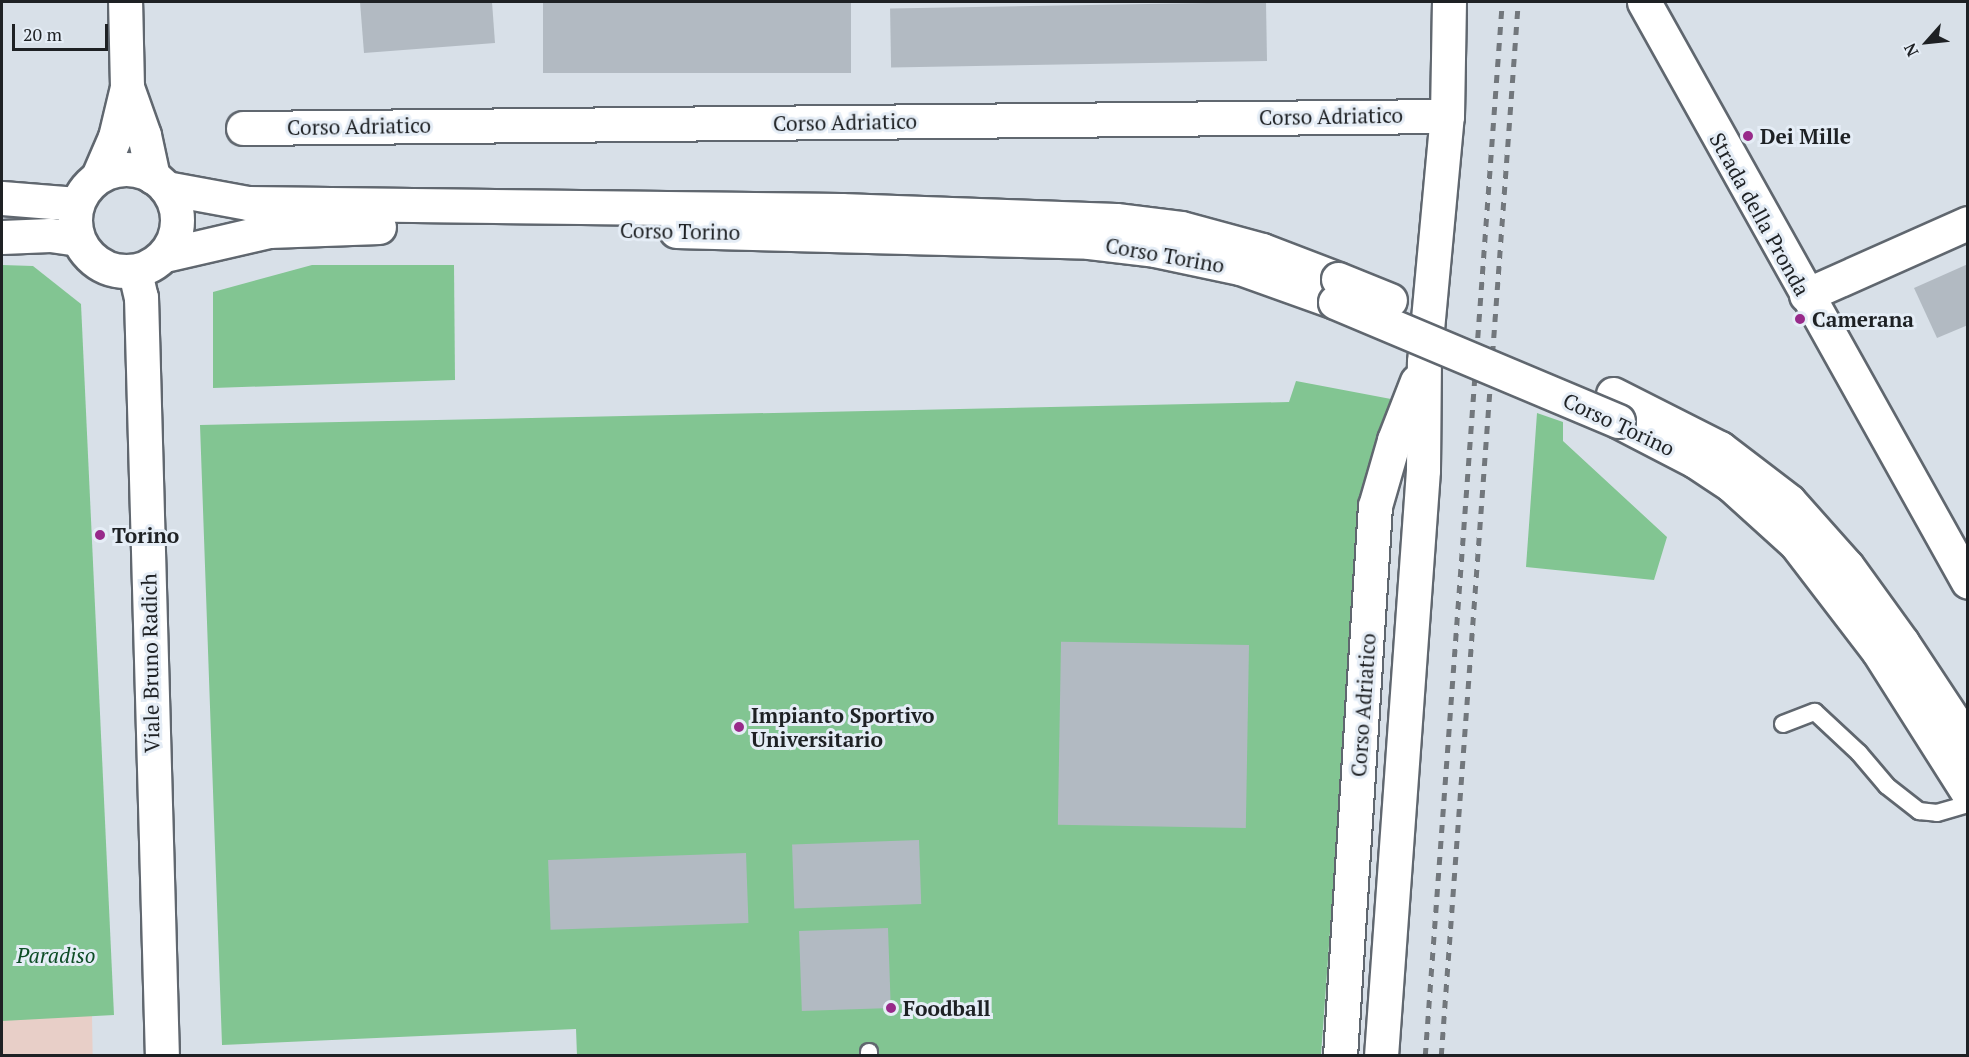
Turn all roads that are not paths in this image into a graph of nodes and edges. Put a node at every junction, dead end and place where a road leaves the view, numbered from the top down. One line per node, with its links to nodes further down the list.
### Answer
1 (125, 2): 6 (street)
2 (1644, 2): 5 (street, Strada della Pronda)
3 (1672, 2): 5 (street)
4 (1450, 9): 7 (street, Corso Adriatico)
5 (1666, 43): 19 (street, Strada della Pronda)
6 (127, 87): 9 (street); 10 (street)
7 (1447, 116): 8 (street, Corso Adriatico); 20 (street, Corso Adriatico)
8 (243, 128)
9 (99, 174): 10 (street); 12 (street)
10 (159, 183): 16 (street); 18 (street, Corso Torino)
11 (2, 198): 12 (street)
12 (77, 204): 15 (street)
13 (1968, 223): 19 (street)
14 (2, 237): 15 (street)
15 (78, 239): 17 (street)
16 (165, 255): 17 (street); 18 (street, Corso Torino)
17 (135, 272): 28 (street, Viale Bruno Radich)
18 (1336, 290): 21 (street, Corso Torino, bridge)
19 (1806, 296): 22 (street, Strada della Pronda)
20 (1424, 362): 29 (street, Corso Adriatico); 30 (street, Corso Adriatico)
21 (1616, 408): 25 (street, Corso Torino); 26 (street, Corso Torino)
22 (1957, 539): 23 (street, Strada della Pronda)
23 (1968, 582)
24 (1783, 724): 27 (lane)
25 (1968, 742)
26 (1968, 793)
27 (1968, 804)
28 (162, 1056)
29 (1340, 1056)
30 (1381, 1056)

